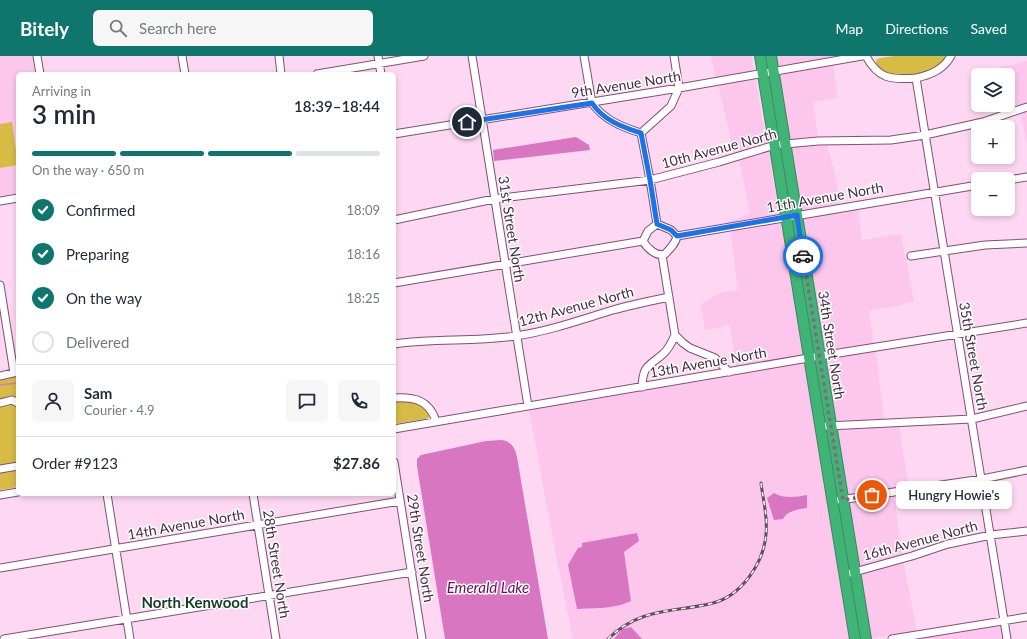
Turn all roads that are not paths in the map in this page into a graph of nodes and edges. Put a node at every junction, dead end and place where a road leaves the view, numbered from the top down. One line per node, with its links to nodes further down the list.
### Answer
1 (37, 56): 15 (street)
2 (182, 56): 16 (street)
3 (279, 56): 17 (street)
4 (424, 56): 13 (street)
5 (472, 56): 25 (street, 31st Street North)
6 (584, 56): 23 (street)
7 (674, 56): 22 (street)
8 (760, 56): 20 (highway, 34th Street North)
9 (771, 56): 14 (highway, 34th Street North)
10 (862, 56): 14 (street, 9th Avenue North)
11 (866, 56): 21 (street)
12 (951, 56): 21 (street)
13 (378, 60): 18 (street); 19 (street)
14 (773, 71): 20 (street, 9th Avenue North); 29 (highway, 34th Street North)
15 (40, 72)
16 (185, 72)
17 (281, 72)
18 (326, 72)
19 (381, 72)
20 (763, 73): 22 (street, 9th Avenue North); 29 (highway, 34th Street North)
21 (916, 78): 28 (street, 35th Street North)
22 (679, 88): 23 (street, 9th Avenue North); 26 (street)
23 (592, 103): 25 (street, 9th Avenue North); 26 (street)
24 (1027, 107): 28 (street, 10th Avenue North)
25 (482, 120): 27 (street, 9th Avenue North); 36 (street, 31st Street North)
26 (641, 133): 32 (street)
27 (396, 134)
28 (925, 135): 29 (street, 10th Avenue North); 34 (street, 35th Street North)
29 (780, 144): 32 (street, 10th Avenue North); 38 (highway, 34th Street North)
30 (1027, 177): 31 (street)
31 (1015, 179)
32 (650, 180): 36 (street, 10th Avenue North); 40 (street)
33 (971, 186): 34 (street, 11th Avenue North)
34 (934, 192): 38 (street, 11th Avenue North); 44 (street, 35th Street North)
35 (16, 198): 37 (street)
36 (494, 199): 39 (street, 10th Avenue North); 47 (street, 31st Street North)
37 (0, 201)
38 (792, 216): 41 (street, 11th Avenue North); 56 (highway, 34th Street North)
39 (396, 220)
40 (657, 224): 41 (street); 42 (street)
41 (677, 236): 45 (street)
42 (643, 241): 45 (street); 47 (street)
43 (1027, 243): 44 (street)
44 (943, 251): 46 (street); 52 (street, 35th Street North)
45 (662, 255): 50 (street)
46 (911, 256)
47 (505, 264): 48 (street); 54 (street, 31st Street North)
48 (396, 283)
49 (0, 285): 58 (street)
50 (669, 297): 53 (street); 54 (street, 12th Avenue North)
51 (1027, 323): 52 (street, 13th Avenue North)
52 (958, 334): 56 (street, 13th Avenue North); 66 (street, 35th Street North)
53 (675, 335): 57 (street); 60 (street)
54 (516, 336): 55 (street, 12th Avenue North); 64 (street, 31st Street North)
55 (396, 344)
56 (815, 357): 57 (street, 13th Avenue North); 68 (highway, 34th Street North)
57 (729, 372): 60 (street, 13th Avenue North)
58 (16, 373): 59 (street)
59 (0, 376)
60 (642, 387): 64 (street, 13th Avenue North)
61 (396, 398): 67 (street)
62 (16, 402): 63 (street)
63 (0, 403)
64 (528, 406): 67 (street, 13th Avenue North)
65 (1027, 406): 66 (street)
66 (972, 419): 68 (street); 74 (street, 35th Street North)
67 (436, 421): 69 (street, 13th Avenue North)
68 (826, 426): 79 (highway, 34th Street North)
69 (396, 429)
70 (16, 466): 71 (street)
71 (0, 469)
72 (1027, 470): 74 (street)
73 (396, 475): 80 (street, 29th Street North)
74 (982, 479): 79 (street); 83 (street, 35th Street North)
75 (16, 492): 76 (street)
76 (0, 495)
77 (107, 496): 84 (street)
78 (253, 496): 81 (street, 28th Street North)
79 (838, 500): 87 (highway, 34th Street North)
80 (400, 501): 81 (street, 14th Avenue North); 86 (street, 29th Street North)
81 (258, 525): 84 (street, 14th Avenue North); 88 (street, 28th Street North)
82 (1027, 531): 83 (street, 16th Avenue North)
83 (991, 535): 87 (street, 16th Avenue North); 91 (street, 35th Street North)
84 (116, 549): 85 (street, 14th Avenue North); 90 (street)
85 (0, 568)
86 (412, 572): 88 (street); 95 (street, 29th Street North)
87 (850, 573): 96 (highway, 34th Street North); 97 (highway, 34th Street North)
88 (269, 596): 90 (street); 94 (street, 28th Street North)
89 (1027, 617): 91 (street)
90 (127, 619): 92 (street); 93 (street)
91 (1004, 621): 98 (street); 99 (street, 35th Street North)
92 (4, 639)
93 (130, 639)
94 (276, 639)
95 (422, 639)
96 (855, 639)
97 (866, 639)
98 (892, 639)
99 (1007, 639)

